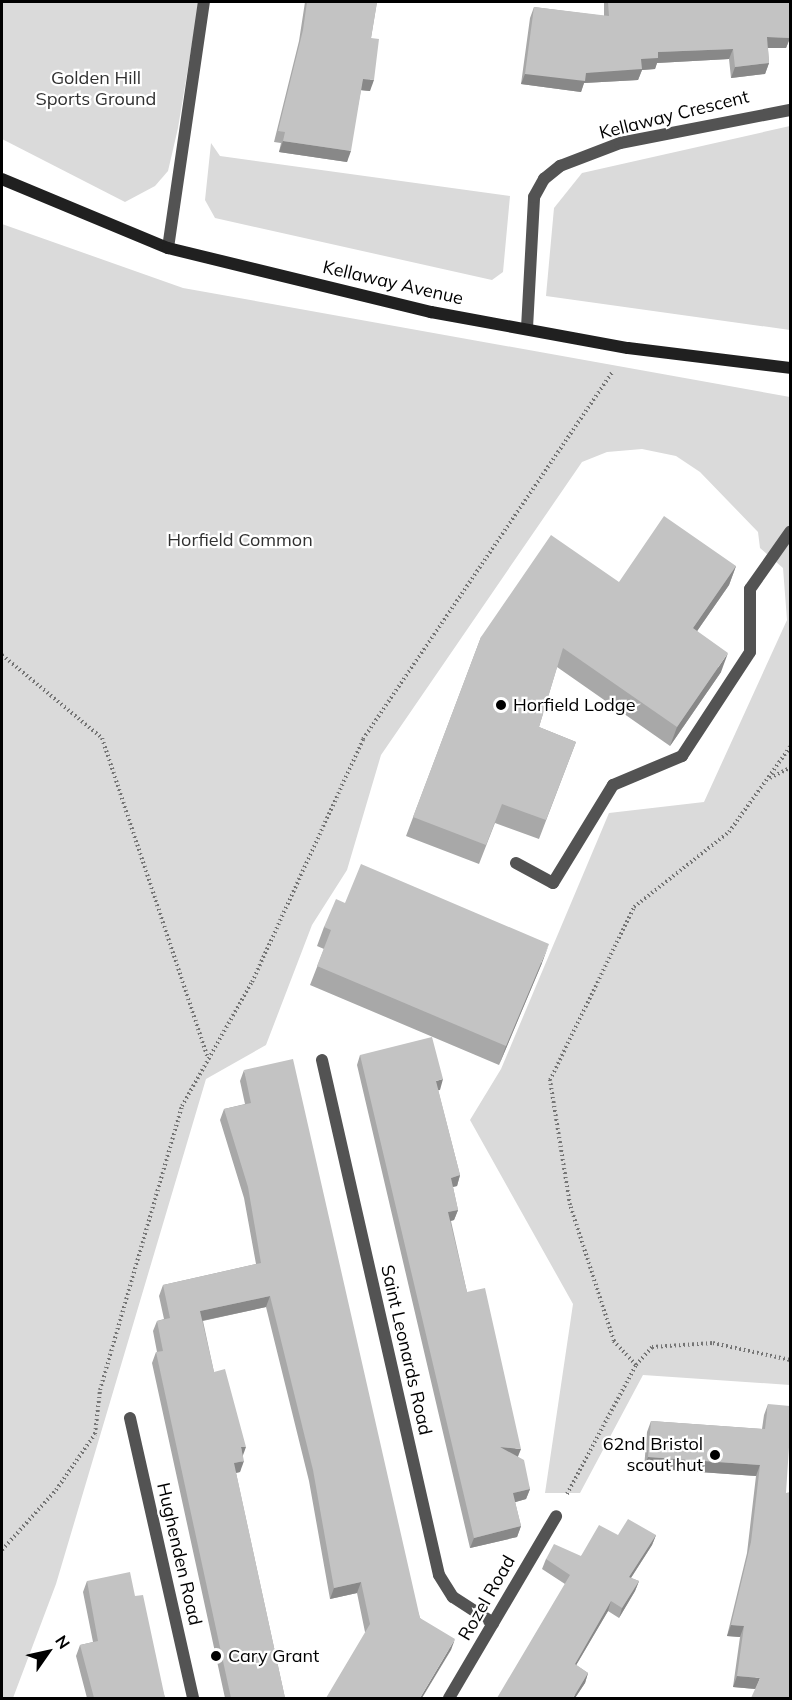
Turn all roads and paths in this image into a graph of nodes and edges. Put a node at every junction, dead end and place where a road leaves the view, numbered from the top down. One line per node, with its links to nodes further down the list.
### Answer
1 (204, 2): 4 (street)
2 (790, 110): 5 (street, Kellaway Crescent)
3 (2, 179): 4 (main road, Kellaway Avenue)
4 (168, 248): 5 (main road, Kellaway Avenue)
5 (527, 328): 6 (main road, Kellaway Avenue)
6 (628, 348): 7 (main road, Kellaway Avenue); 14 (path)
7 (790, 368)
8 (790, 532): 13 (street)
9 (2, 655): 14 (path)
10 (790, 747): 12 (path)
11 (790, 768): 12 (path)
12 (767, 779): 17 (path)
13 (516, 863)
14 (208, 1058): 20 (path)
15 (322, 1060): 21 (street, Saint Leonards Road)
16 (790, 1360): 17 (path)
17 (636, 1365): 19 (path)
18 (130, 1418): 22 (street, Hughenden Road)
19 (556, 1516): 21 (street, Rozel Road)
20 (2, 1550)
21 (493, 1623): 23 (street, Rozel Road)
22 (193, 1698)
23 (449, 1698)

